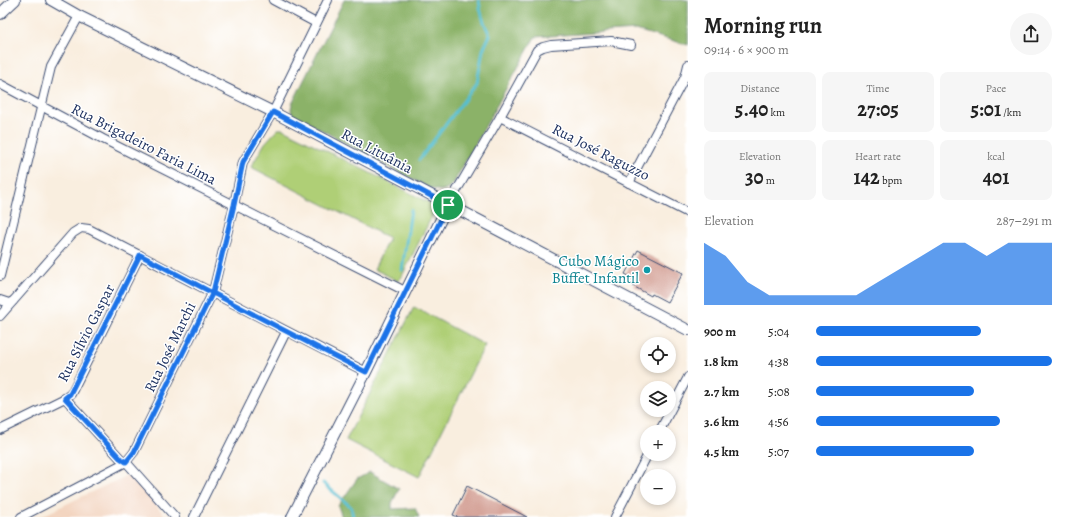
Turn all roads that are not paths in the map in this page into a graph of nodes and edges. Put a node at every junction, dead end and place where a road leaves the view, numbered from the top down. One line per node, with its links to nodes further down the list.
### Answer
1 (15, 0): 5 (street)
2 (51, 0): 6 (street, Rua Lituânia)
3 (273, 0): 7 (street)
4 (328, 0): 7 (street, Rua José Marchi)
5 (0, 14)
6 (79, 16): 11 (street); 12 (street, Rua Lituânia)
7 (316, 23): 12 (street, Rua José Marchi)
8 (631, 45): 13 (street)
9 (688, 65): 14 (street)
10 (0, 84): 11 (street, Rua Brigadeiro Faria Lima)
11 (41, 106): 15 (street, Rua Brigadeiro Faria Lima); 19 (street)
12 (273, 112): 15 (street, Rua José Marchi); 16 (street, Rua Lituânia)
13 (500, 117): 14 (street, Rua José Raguzzo); 16 (street)
14 (629, 183): 17 (street, Rua José Raguzzo)
15 (234, 205): 20 (street, Rua Brigadeiro Faria Lima); 21 (street, Rua José Marchi)
16 (448, 205): 20 (street); 25 (street, Rua Lituânia)
17 (688, 213)
18 (140, 255): 21 (street); 23 (street); 29 (street, Rua Sílvio Gaspar)
19 (0, 276)
20 (405, 291): 27 (street)
21 (213, 292): 26 (street); 33 (street, Rua José Marchi)
22 (0, 300): 23 (street)
23 (13, 301): 24 (street)
24 (0, 316)
25 (688, 330)
26 (286, 332): 27 (street); 36 (street)
27 (366, 372): 37 (street)
28 (688, 377): 30 (street)
29 (65, 398): 31 (street, Rua Sílvio Gaspar); 33 (street)
30 (663, 425)
31 (0, 430)
32 (644, 461): 38 (street)
33 (126, 462): 34 (street, Rua José Marchi); 35 (street)
34 (21, 517)
35 (175, 517)
36 (194, 517)
37 (292, 517)
38 (614, 517)

